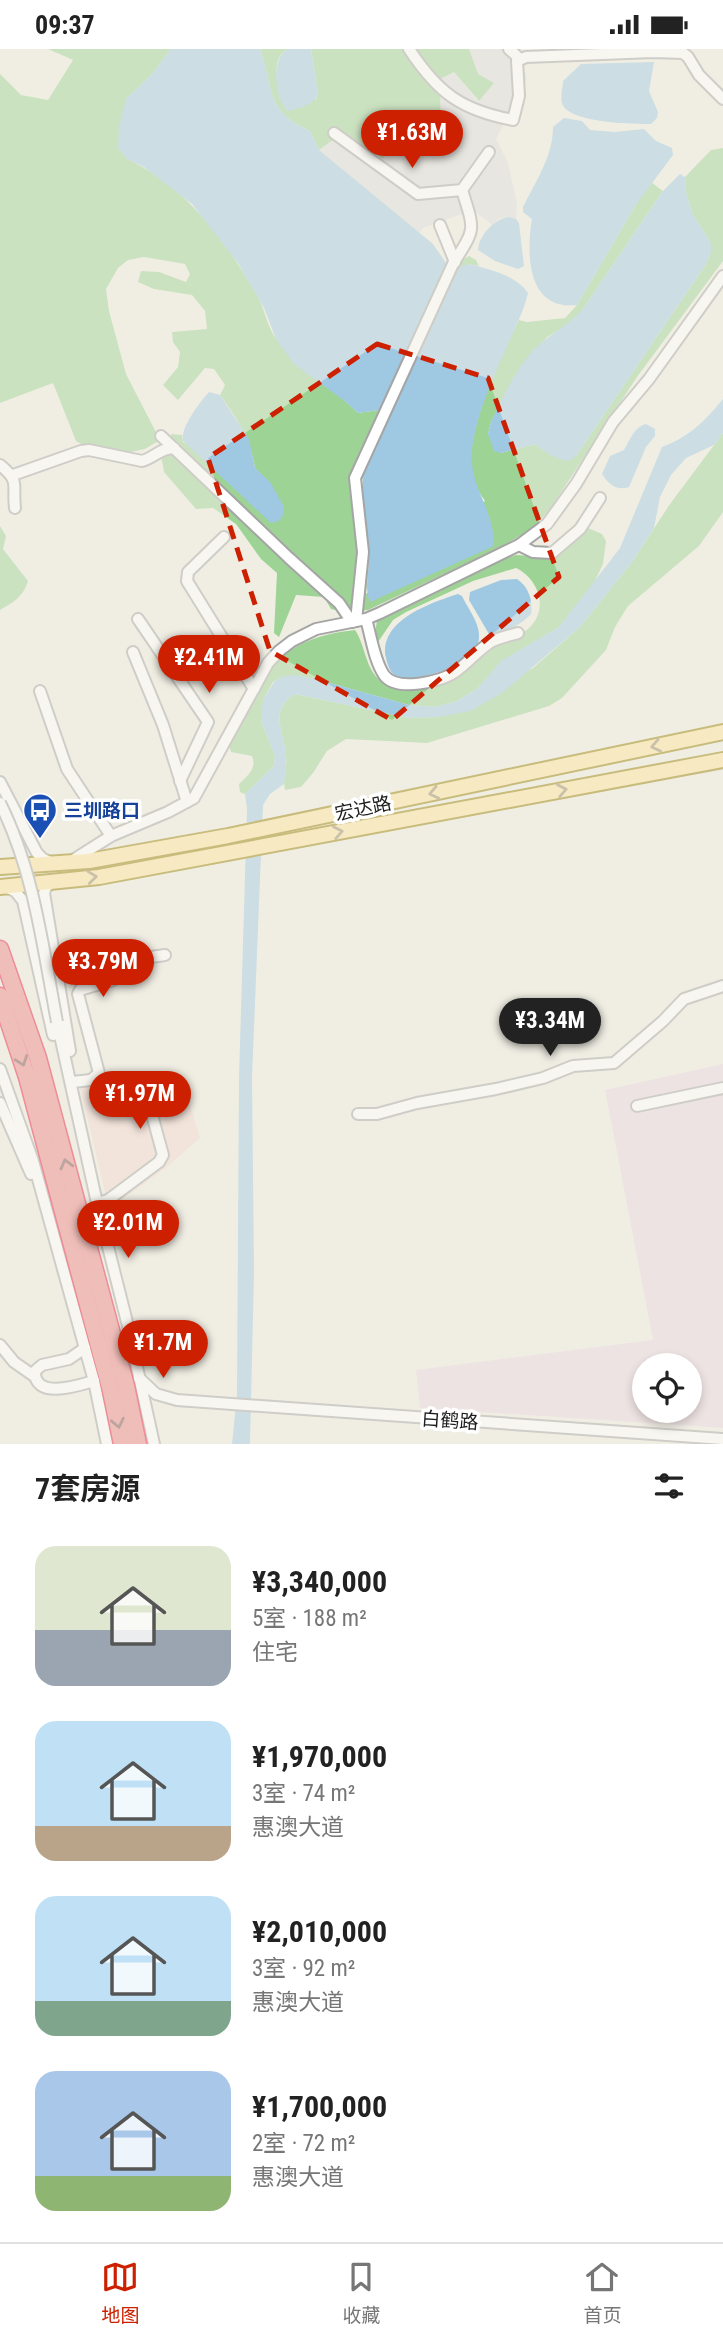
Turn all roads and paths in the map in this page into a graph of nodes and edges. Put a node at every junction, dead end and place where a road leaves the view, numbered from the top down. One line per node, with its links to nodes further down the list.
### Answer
1 (409, 49): 3 (street)
2 (509, 49): 3 (street)
3 (520, 59): 4 (street)
4 (723, 99)
5 (334, 133): 7 (street)
6 (489, 152): 7 (street)
7 (462, 190): 9 (street)
8 (440, 225): 9 (street)
9 (455, 262): 20 (street)
10 (723, 276): 18 (street)
11 (161, 436): 12 (street)
12 (174, 448): 14 (street); 20 (street)
13 (0, 465): 14 (street)
14 (13, 475): 16 (street)
15 (600, 498): 18 (street)
16 (15, 508)
17 (224, 537): 23 (street)
18 (519, 545): 20 (street)
19 (138, 619): 27 (street)
20 (358, 620): 21 (street); 23 (street)
21 (518, 633)
22 (133, 652): 27 (street)
23 (254, 688): 29 (street)
24 (40, 691): 31 (street)
25 (723, 732): 32 (main road, 宏达路, one-way to 32)
26 (723, 760): 34 (main road, 宏达路, one-way to 26)
27 (180, 781): 29 (street)
28 (0, 782): 32 (street)
29 (187, 802): 31 (street)
30 (0, 803): 42 (street, bridge)
31 (111, 836): 32 (street)
32 (63, 862): 33 (main road, 宏达路)
33 (0, 867)
34 (57, 881): 35 (main road, 宏达路); 42 (street)
35 (1, 887): 42 (street)
36 (0, 949): 60 (highway, one-way to 36)
37 (165, 955): 41 (street)
38 (723, 986): 46 (street)
39 (0, 996): 59 (highway, one-way to 59)
40 (0, 1069): 48 (street)
41 (91, 1080): 42 (street); 47 (street)
42 (72, 1082): 47 (street)
43 (723, 1088): 45 (street)
44 (0, 1103): 48 (street)
45 (637, 1106)
46 (358, 1114)
47 (97, 1203): 52 (street)
48 (46, 1209): 50 (street)
49 (0, 1345): 51 (street)
50 (85, 1348): 51 (street); 53 (street)
51 (34, 1376): 53 (street)
52 (139, 1378): 54 (street); 55 (street)
53 (94, 1381): 58 (street)
54 (177, 1400): 55 (street); 56 (street, 白鹤路)
55 (149, 1419): 61 (street)
56 (607, 1431): 57 (street, 白鹤路); 62 (street)
57 (723, 1439)
58 (107, 1444)
59 (122, 1444)
60 (138, 1444)
61 (154, 1444)
62 (610, 1444)

